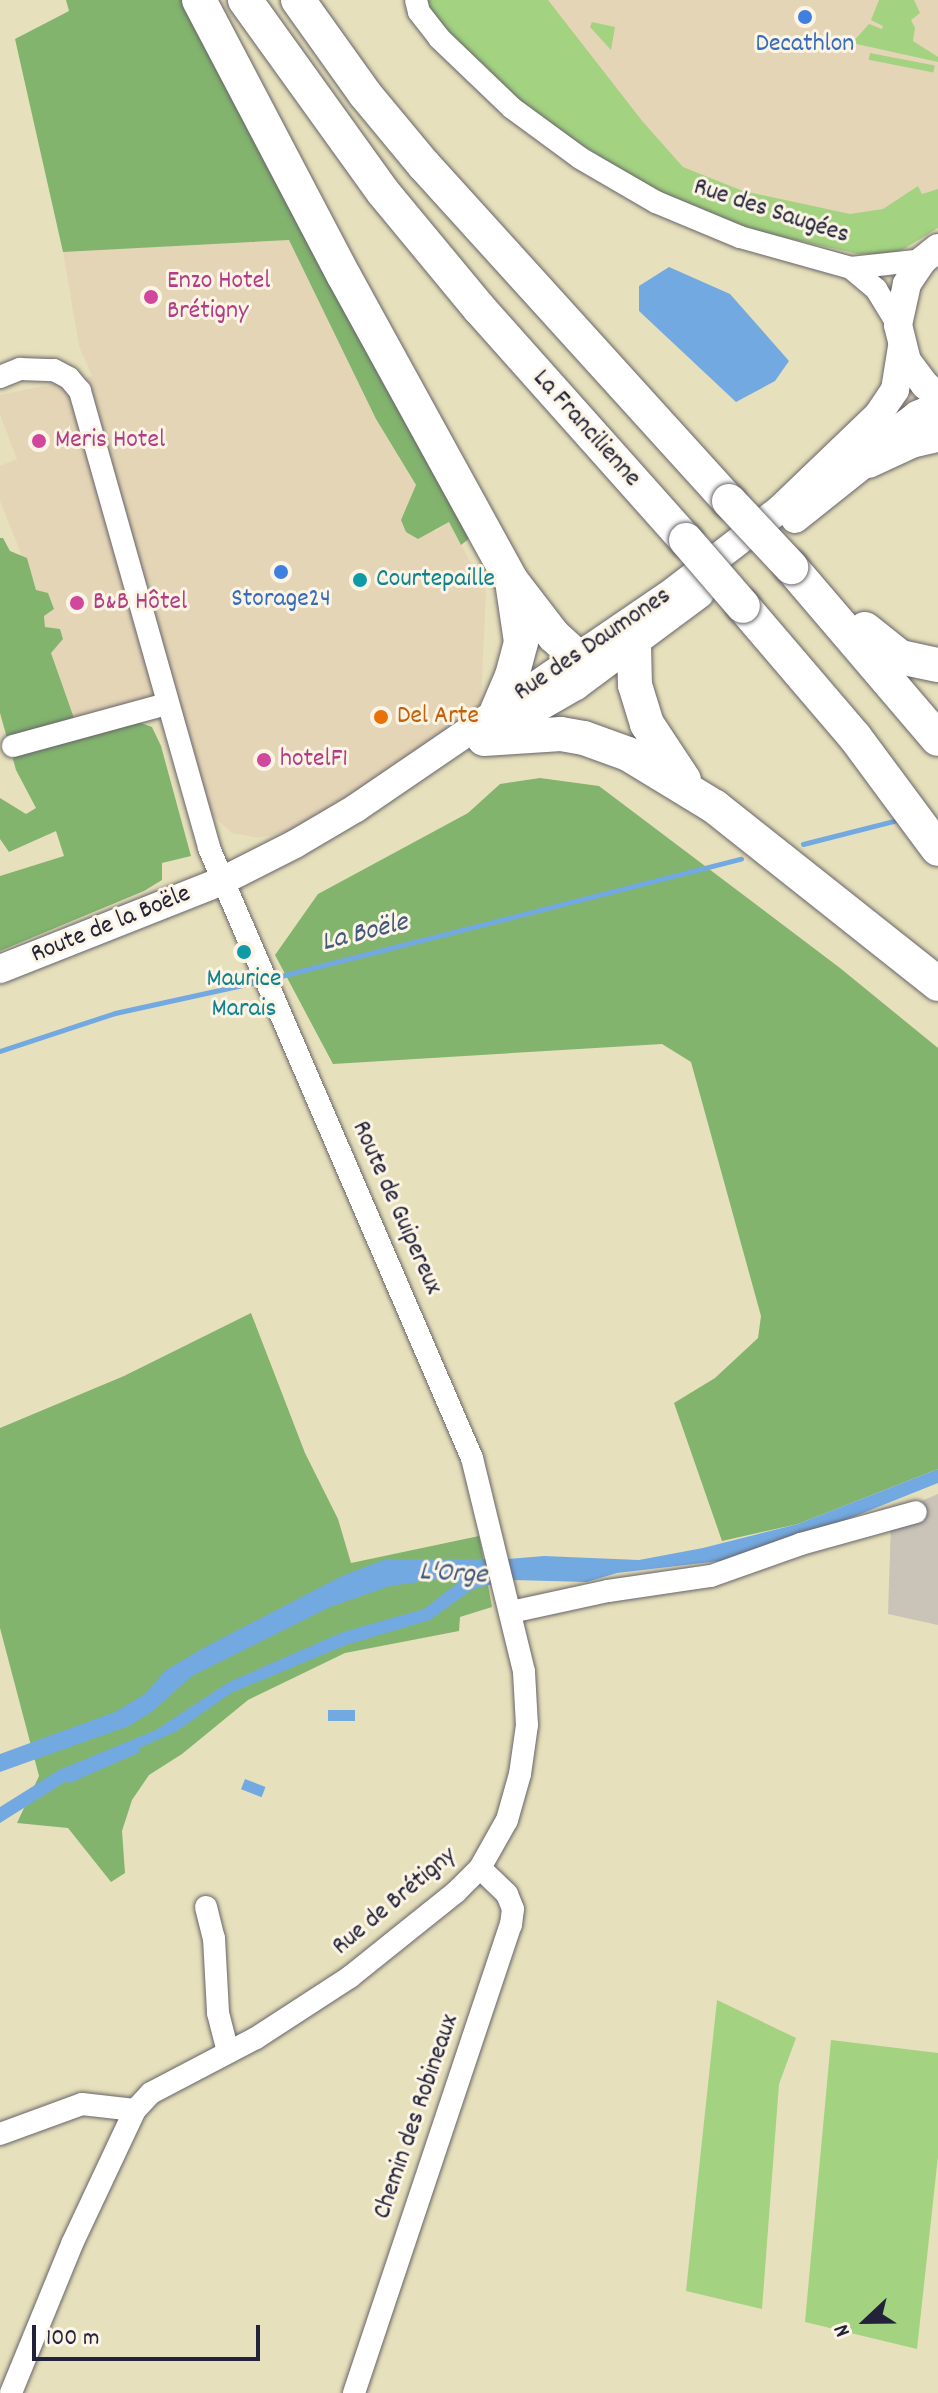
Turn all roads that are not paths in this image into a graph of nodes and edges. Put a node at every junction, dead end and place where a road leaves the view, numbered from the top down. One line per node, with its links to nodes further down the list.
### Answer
1 (199, 0): 14 (highway)
2 (245, 0): 23 (highway, La Francilienne, bridge)
3 (298, 0): 13 (highway, bridge)
4 (416, 0): 6 (street, Rue des Saugées)
5 (931, 254): 6 (street, Rue des Saugées); 7 (main road, Rue des Daumones)
6 (851, 268): 7 (street, Rue des Saugées)
7 (900, 336): 9 (main road); 15 (main road, Rue des Daumones)
8 (0, 377): 18 (street, Route de Guipereux)
9 (938, 396)
10 (938, 406): 12 (main road, Rue des Daumones)
11 (938, 435): 12 (highway)
12 (868, 461): 15 (main road, Rue des Daumones)
13 (802, 579): 17 (highway); 20 (highway)
14 (511, 580): 16 (highway); 19 (highway)
15 (628, 641): 16 (main road); 16 (main road, Rue des Daumones); 19 (main road, Rue des Daumones); 22 (highway)
16 (576, 656): 19 (main road, Rue des Daumones)
17 (938, 665)
18 (167, 704): 21 (street); 24 (street, Route de Guipereux)
19 (490, 725): 22 (highway); 24 (main road, Rue des Daumones)
20 (938, 739)
21 (13, 746)
22 (691, 790): 27 (highway)
23 (938, 849)
24 (225, 888): 25 (main road, Route de la Boële); 26 (main road, Route de la Boële); 29 (street, Route de Guipereux)
25 (0, 969)
26 (0, 982)
27 (938, 984)
28 (916, 1512): 30 (street)
29 (496, 1550): 30 (street, Rue de Brétigny)
30 (511, 1612): 31 (street, Rue de Brétigny)
31 (480, 1868): 33 (street, Rue de Brétigny); 37 (street, Chemin des Robineaux)
32 (206, 1907): 33 (street)
33 (228, 2052): 34 (street, Rue de Brétigny)
34 (135, 2110): 35 (street); 36 (street, Rue de Brétigny)
35 (0, 2134)
36 (11, 2393)
37 (354, 2393)

